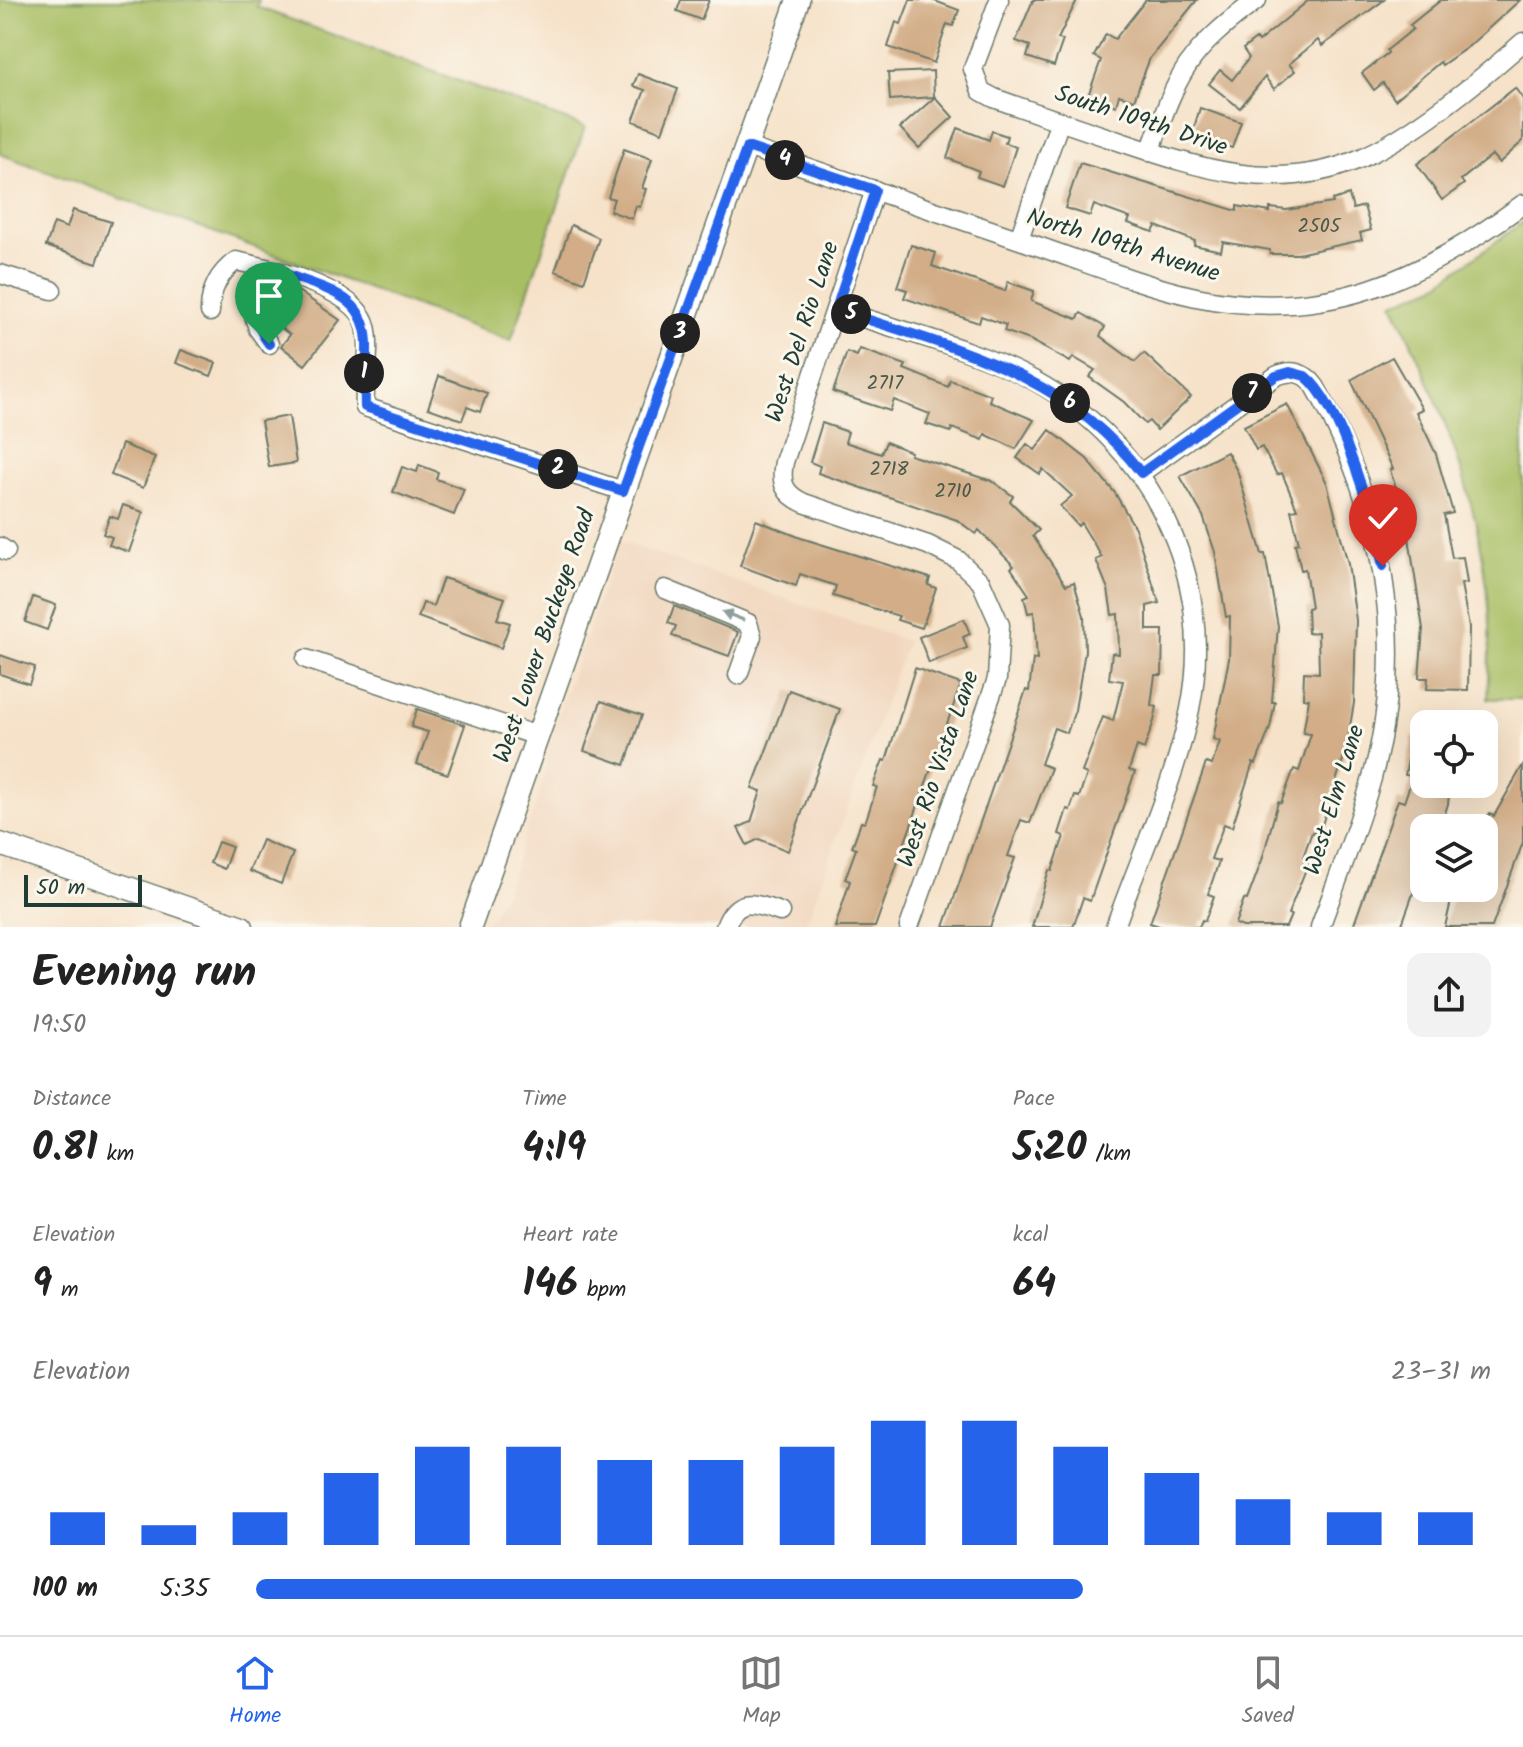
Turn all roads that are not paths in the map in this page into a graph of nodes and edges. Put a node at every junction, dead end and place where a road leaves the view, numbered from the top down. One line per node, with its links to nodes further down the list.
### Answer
1 (798, 0): 6 (main road, West Lower Buckeye Road)
2 (999, 0): 5 (street, South 109th Drive)
3 (1257, 0): 7 (street)
4 (1523, 42): 7 (street, South 109th Drive)
5 (1060, 121): 7 (street, South 109th Drive); 10 (street)
6 (747, 147): 8 (street, North 109th Avenue); 18 (main road, West Lower Buckeye Road)
7 (1150, 152)
8 (875, 190): 10 (street, North 109th Avenue); 14 (street, West Del Rio Lane)
9 (1523, 204): 10 (street, North 109th Avenue)
10 (1019, 239)
11 (283, 273): 15 (street); 16 (street); 18 (street)
12 (0, 274): 13 (street)
13 (52, 290)
14 (836, 309): 17 (street); 20 (street, West Del Rio Lane)
15 (210, 312)
16 (269, 344)
17 (1141, 473): 30 (street); 31 (street, West Elm Lane)
18 (613, 488): 23 (main road, West Lower Buckeye Road)
19 (665, 589): 22 (street, one-way to 19)
20 (1000, 625): 29 (street, West Rio Vista Lane)
21 (306, 659): 23 (street)
22 (738, 675)
23 (537, 736): 27 (main road, West Lower Buckeye Road)
24 (0, 844): 26 (main road)
25 (780, 912): 28 (street)
26 (242, 927)
27 (470, 927)
28 (725, 927)
29 (909, 927)
30 (1115, 927)
31 (1320, 927)

